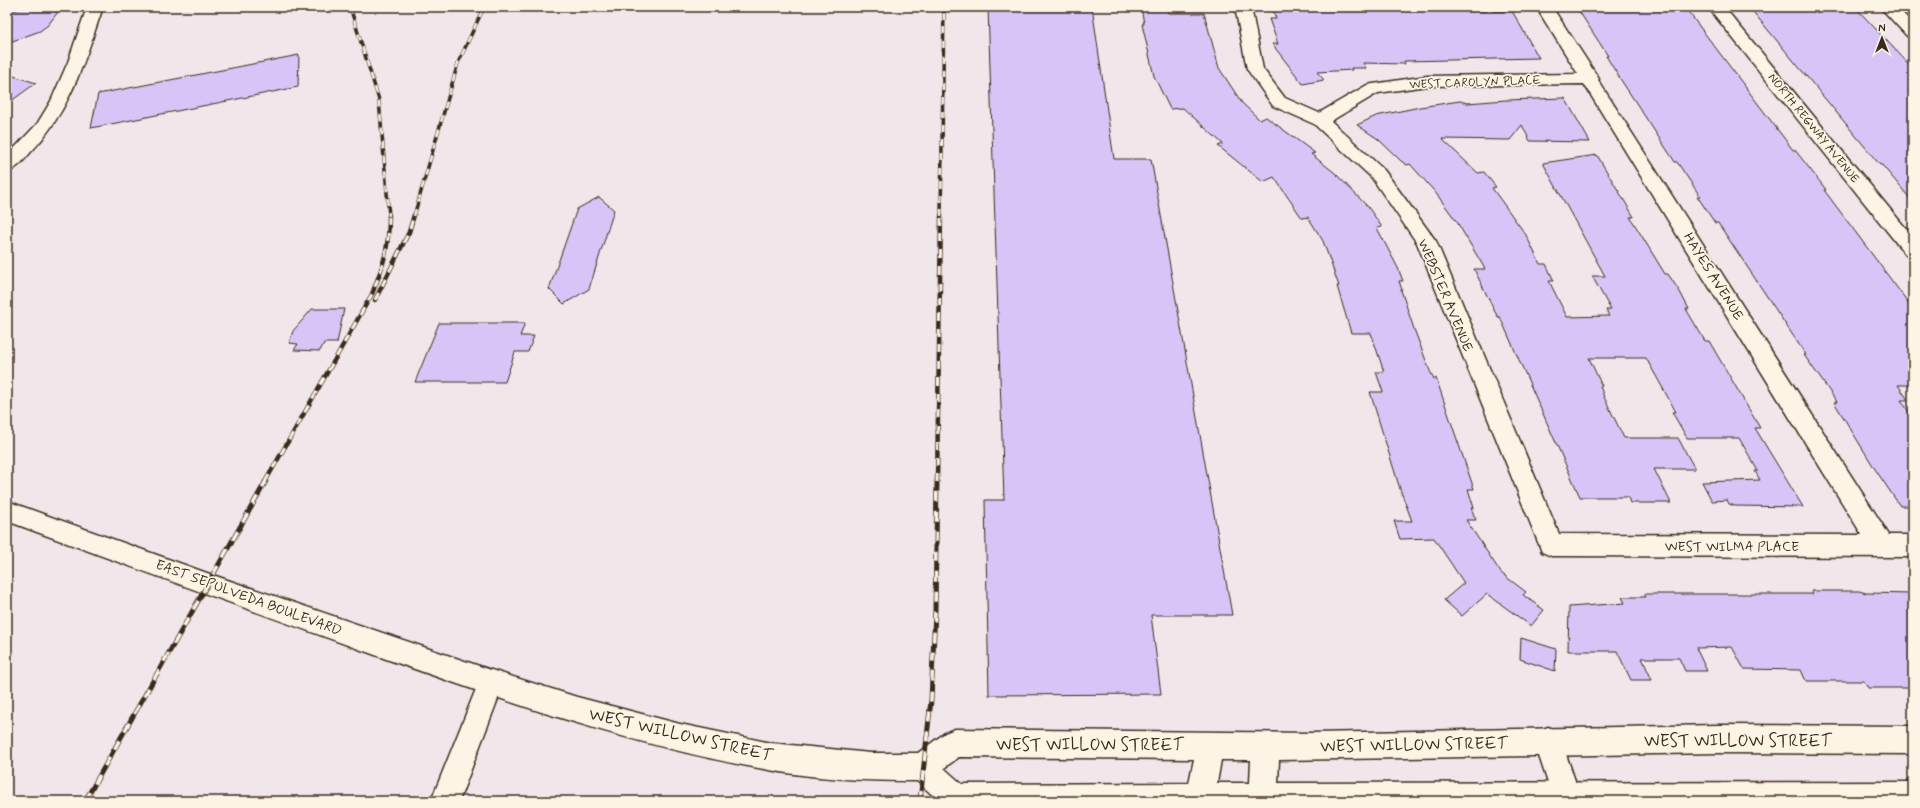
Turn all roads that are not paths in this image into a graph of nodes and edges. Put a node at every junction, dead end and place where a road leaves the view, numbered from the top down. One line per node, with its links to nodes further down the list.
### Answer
1 (95, 7): 9 (street)
2 (1243, 7): 8 (street, WEBSTER AVENUE)
3 (1544, 7): 7 (street, HAYES AVENUE)
4 (1716, 7): 10 (street, NORTH REGWAY AVENUE)
5 (1888, 7): 6 (street)
6 (1913, 33)
7 (1591, 79): 8 (street, WEST CAROLYN PLACE); 13 (street, HAYES AVENUE)
8 (1320, 120): 12 (street, WEBSTER AVENUE)
9 (7, 166)
10 (1913, 250)
11 (9, 514): 15 (street, EAST SEPULVEDA BOULEVARD)
12 (1551, 545): 13 (street, WEST WILMA PLACE)
13 (1882, 546): 14 (street, WEST WILMA PLACE)
14 (1913, 546)
15 (491, 683): 20 (street, WEST WILLOW STREET); 25 (street)
16 (1913, 740): 17 (street, WEST WILLOW STREET)
17 (1548, 741): 19 (street, WEST WILLOW STREET); 22 (street)
18 (1210, 745): 19 (street, WEST WILLOW STREET); 20 (street, WEST WILLOW STREET); 23 (street)
19 (1265, 746): 24 (street)
20 (922, 767): 23 (street)
21 (1913, 796): 22 (street)
22 (1567, 798): 24 (street)
23 (1201, 799): 24 (street)
24 (1264, 799)
25 (445, 801)

